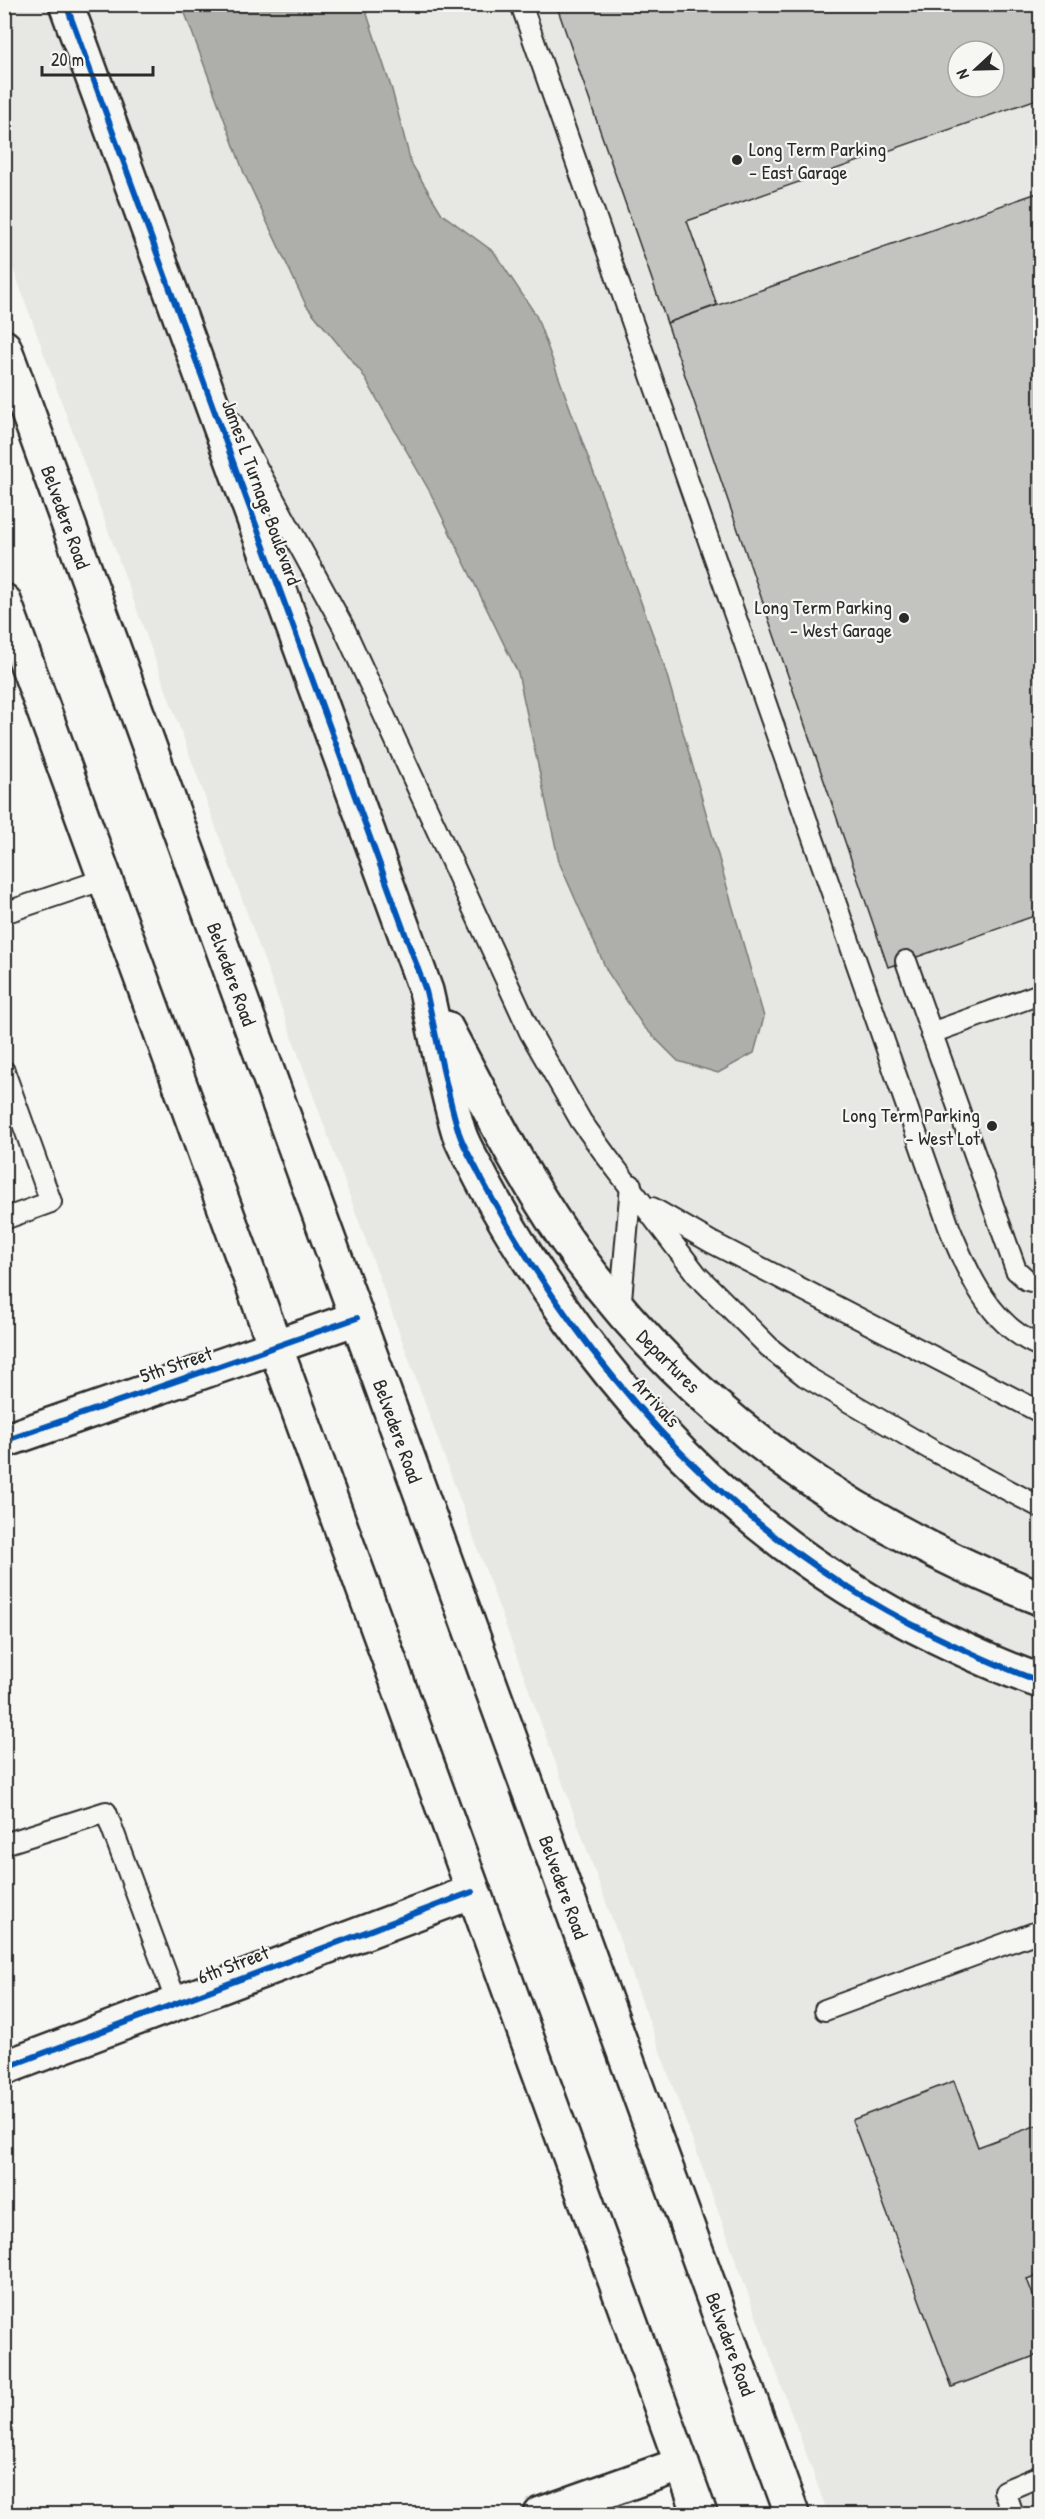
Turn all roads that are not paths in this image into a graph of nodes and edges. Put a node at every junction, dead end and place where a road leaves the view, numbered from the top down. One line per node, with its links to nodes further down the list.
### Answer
1 (66, 4): 4 (main road, James L Turnage Boulevard)
2 (521, 4): 19 (lane)
3 (4, 346): 18 (main road, Belvedere Road)
4 (192, 348): 9 (main road, James L Turnage Boulevard); 13 (lane)
5 (4, 601): 6 (main road)
6 (105, 879): 7 (lane); 20 (main road)
7 (4, 914)
8 (906, 961): 11 (lane)
9 (426, 991): 17 (main road, Departures); 25 (main road, Arrivals)
10 (1041, 994): 11 (lane)
11 (931, 1033): 16 (lane)
12 (4, 1071): 15 (lane)
13 (631, 1185): 14 (lane); 17 (lane)
14 (645, 1203): 21 (lane); 23 (lane)
15 (4, 1219)
16 (1041, 1283)
17 (620, 1311): 24 (main road, Departures)
18 (357, 1318): 20 (main road, 5th Street); 37 (main road, Belvedere Road)
19 (1041, 1346)
20 (275, 1348): 22 (main road, 5th Street); 27 (main road)
21 (1041, 1412)
22 (4, 1441)
23 (1041, 1507)
24 (1041, 1598)
25 (1041, 1681)
26 (4, 1844): 29 (lane)
27 (472, 1892): 29 (main road, 6th Street); 32 (main road)
28 (1041, 1931): 30 (lane)
29 (177, 2003): 31 (main road, 6th Street)
30 (825, 2010)
31 (4, 2068)
32 (682, 2464): 34 (main road); 36 (main road)
33 (1041, 2476): 38 (lane)
34 (616, 2502): 35 (main road)
35 (542, 2514)
36 (700, 2514)
37 (792, 2514)
38 (1012, 2514)

